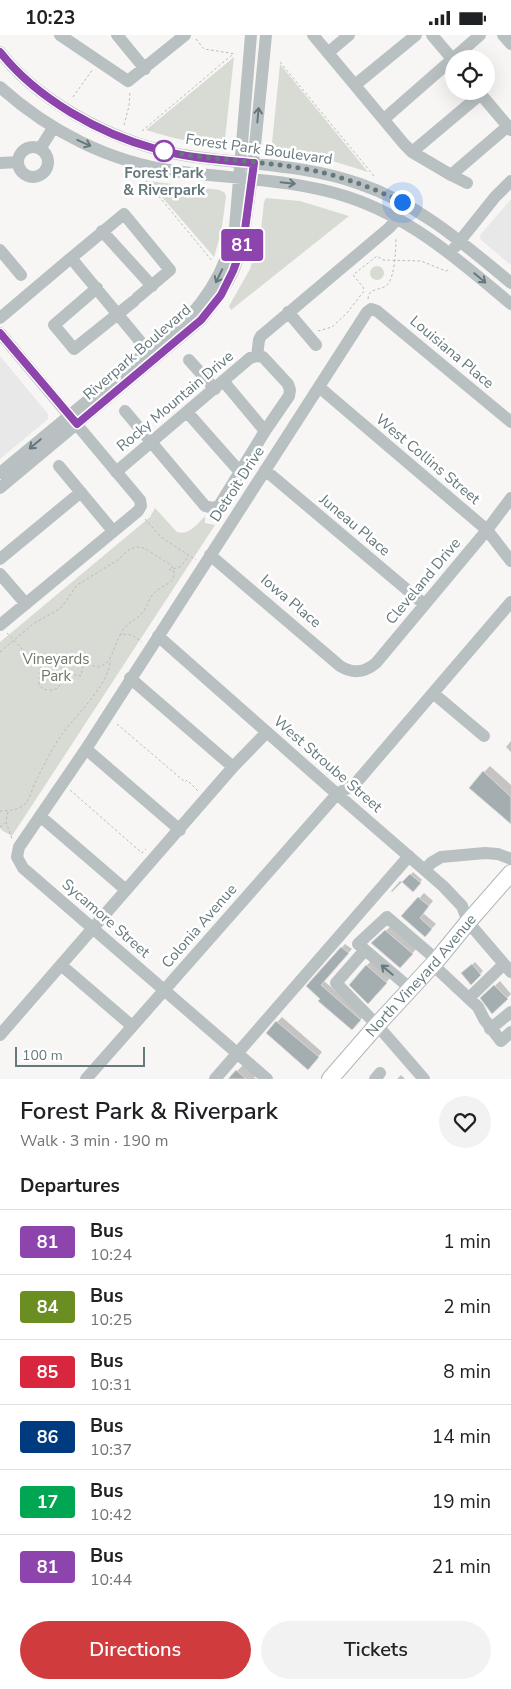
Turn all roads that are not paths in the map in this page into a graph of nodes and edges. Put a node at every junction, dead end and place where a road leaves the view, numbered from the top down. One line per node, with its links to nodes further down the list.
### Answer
1 (60, 35): 18 (street)
2 (117, 35): 18 (street)
3 (251, 35): 30 (street)
4 (266, 35): 30 (street, one-way to 4)
5 (314, 35): 16 (street)
6 (348, 35): 16 (street)
7 (416, 35): 19 (street)
8 (432, 35): 13 (street)
9 (480, 35): 14 (street)
10 (503, 35): 12 (street)
11 (179, 37): 18 (street)
12 (511, 44)
13 (445, 50)
14 (464, 50)
15 (0, 52): 30 (street, Forest Park Boulevard)
16 (329, 52): 19 (street)
17 (445, 67): 23 (street)
18 (145, 69)
19 (355, 85): 23 (street)
20 (0, 87): 25 (street, Forest Park Boulevard)
21 (472, 100): 27 (street)
22 (487, 100): 24 (street)
23 (384, 119): 27 (street)
24 (508, 122): 31 (street)
25 (53, 128): 26 (street); 32 (street, Forest Park Boulevard, one-way to 32)
26 (40, 149): 28 (street); 28 (street)
27 (412, 153): 31 (street)
28 (18, 162): 29 (street)
29 (0, 163)
30 (247, 163): 32 (street, Riverpark Boulevard); 37 (street, Forest Park Boulevard)
31 (451, 175): 34 (street)
32 (246, 178): 35 (street, Forest Park Boulevard, one-way to 35); 52 (street, Riverpark Boulevard, one-way to 52); 59 (street, Riverpark Boulevard)
33 (511, 181): 37 (street)
34 (467, 183)
35 (398, 218): 39 (street, Forest Park Boulevard); 47 (street)
36 (102, 231): 40 (street); 42 (street); 42 (street)
37 (460, 240): 39 (street); 41 (street, Forest Park Boulevard)
38 (0, 250): 44 (street)
39 (450, 253): 45 (street, Forest Park Boulevard, one-way to 45)
40 (71, 258): 43 (street); 44 (street)
41 (511, 283)
42 (152, 286): 48 (street)
43 (97, 288): 48 (street); 48 (street)
44 (34, 290): 49 (street)
45 (511, 305)
46 (371, 309): 56 (street, Detroit Drive); 60 (street, Louisiana Place)
47 (288, 312): 51 (street); 53 (street)
48 (119, 314): 52 (street)
49 (0, 318)
50 (0, 333): 59 (street)
51 (315, 340)
52 (149, 351): 59 (street, Riverpark Boulevard)
53 (257, 355): 55 (street, Rocky Mountain Drive); 61 (street)
54 (189, 360): 55 (street)
55 (219, 385): 58 (street, Rocky Mountain Drive); 61 (street)
56 (318, 387): 64 (street, Detroit Drive); 71 (street, West Collins Street)
57 (125, 411): 62 (street)
58 (187, 412): 62 (street, Rocky Mountain Drive); 66 (street)
59 (73, 420): 65 (street); 67 (street, Riverpark Boulevard, one-way to 67); 68 (street, Riverpark Boulevard)
60 (511, 422)
61 (265, 431): 66 (street)
62 (152, 443): 65 (street, Rocky Mountain Drive); 66 (street)
63 (58, 467): 69 (street)
64 (266, 470): 74 (street, Detroit Drive); 78 (street, Juneau Place)
65 (116, 472): 72 (street)
66 (240, 472)
67 (0, 473)
68 (0, 488)
69 (81, 492): 72 (street); 73 (street)
70 (511, 498): 71 (street, Cleveland Drive)
71 (487, 530): 75 (street, West Collins Street); 78 (street, Cleveland Drive)
72 (113, 531): 79 (street)
73 (0, 559)
74 (207, 560): 81 (street, Detroit Drive); 82 (street, Iowa Place)
75 (511, 561)
76 (0, 573): 79 (street)
77 (511, 602): 84 (street, Colonia Avenue)
78 (424, 604): 82 (street, Cleveland Drive)
79 (26, 605): 80 (street)
80 (0, 625)
81 (158, 636): 83 (street, Detroit Drive); 85 (street, West Stroube Street)
82 (351, 671)
83 (130, 678): 87 (street, Detroit Drive); 88 (street)
84 (433, 693): 86 (street); 89 (street, Colonia Avenue)
85 (267, 732): 88 (street); 89 (street, West Stroube Street)
86 (484, 736)
87 (86, 749): 90 (street, Detroit Drive); 91 (street)
88 (233, 767): 91 (street)
89 (337, 794): 93 (street, West Stroube Street); 105 (street, Colonia Avenue)
90 (40, 816): 92 (street, Detroit Drive); 97 (street)
91 (180, 830): 97 (street)
92 (18, 852): 99 (street, Sycamore Street)
93 (408, 856): 95 (street, West Stroube Street); 113 (street)
94 (511, 859): 95 (street)
95 (424, 870): 98 (street, West Stroube Street)
96 (511, 873): 98 (main road, North Vineyard Avenue)
97 (126, 890): 99 (street)
98 (468, 922): 101 (main road, North Vineyard Avenue); 103 (street, West Stroube Street)
99 (93, 927): 102 (street); 105 (street, Sycamore Street)
100 (365, 950): 101 (street); 104 (street, one-way to 100); 109 (street)
101 (435, 963): 104 (main road, North Vineyard Avenue); 106 (street)
102 (62, 965): 108 (street); 112 (street)
103 (508, 968): 106 (street)
104 (411, 989): 109 (main road, North Vineyard Avenue)
105 (164, 990): 108 (street, Colonia Avenue); 113 (street, Sycamore Street)
106 (469, 998): 110 (street)
107 (511, 1012): 110 (street)
108 (132, 1025): 114 (street, Colonia Avenue)
109 (377, 1025): 117 (main road, North Vineyard Avenue); 118 (street)
110 (490, 1029): 111 (street)
111 (511, 1032)
112 (0, 1035)
113 (238, 1053): 115 (street); 116 (street, Sycamore Street)
114 (86, 1079)
115 (215, 1079)
116 (268, 1079)
117 (330, 1079)
118 (424, 1079)

